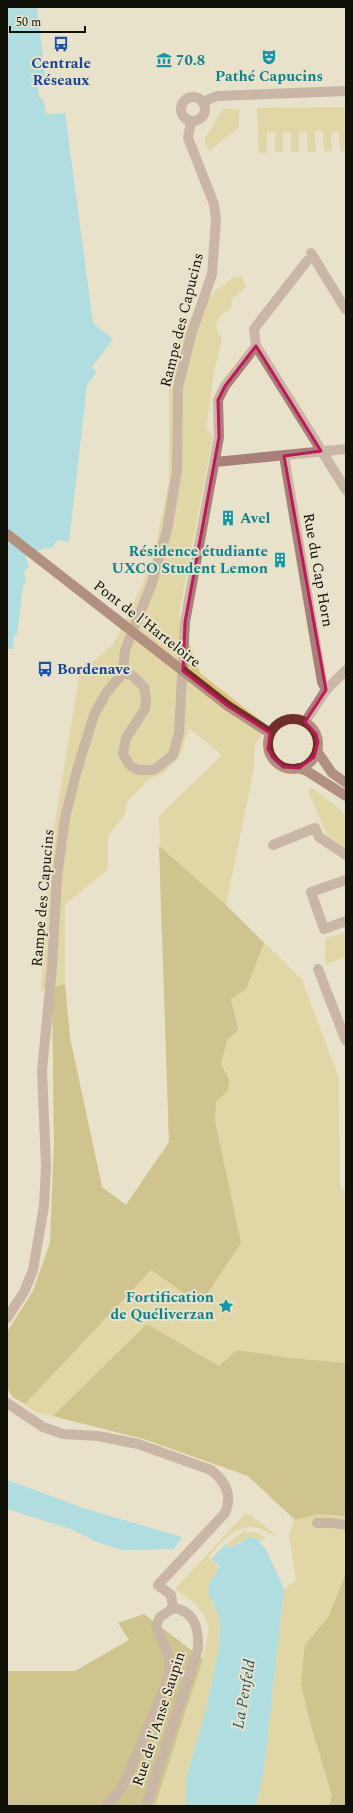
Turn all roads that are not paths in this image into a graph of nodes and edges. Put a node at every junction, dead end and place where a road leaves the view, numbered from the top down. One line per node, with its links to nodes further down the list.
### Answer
1 (346, 91): 2 (street)
2 (203, 102): 3 (street); 3 (street)
3 (191, 121): 13 (street, Rampe des Capucins)
4 (346, 310): 5 (street)
5 (256, 346): 7 (street); 9 (street)
6 (346, 449): 7 (street)
7 (321, 451): 8 (street); 10 (street)
8 (284, 456): 9 (street); 14 (street, Rue du Cap Horn)
9 (215, 462): 13 (street)
10 (346, 490)
11 (7, 534): 16 (main road, Pont de l'Harteloire, bridge)
12 (346, 670): 14 (street)
13 (123, 673): 27 (street, Rampe des Capucins)
14 (326, 690): 15 (street)
15 (305, 722): 16 (main road); 17 (main road)
16 (270, 733): 18 (main road)
17 (317, 751): 18 (main road); 19 (main road)
18 (299, 768): 20 (main road)
19 (345, 780)
20 (346, 796)
21 (272, 845): 22 (street)
22 (346, 855)
23 (346, 880): 24 (street)
24 (346, 921)
25 (318, 969): 26 (street)
26 (346, 1041)
27 (7, 1318)
28 (7, 1403): 31 (street)
29 (317, 1523): 30 (street)
30 (346, 1525)
31 (173, 1608): 32 (street); 33 (street, Rue de l'Anse Saupin)
32 (107, 1806)
33 (146, 1806)

